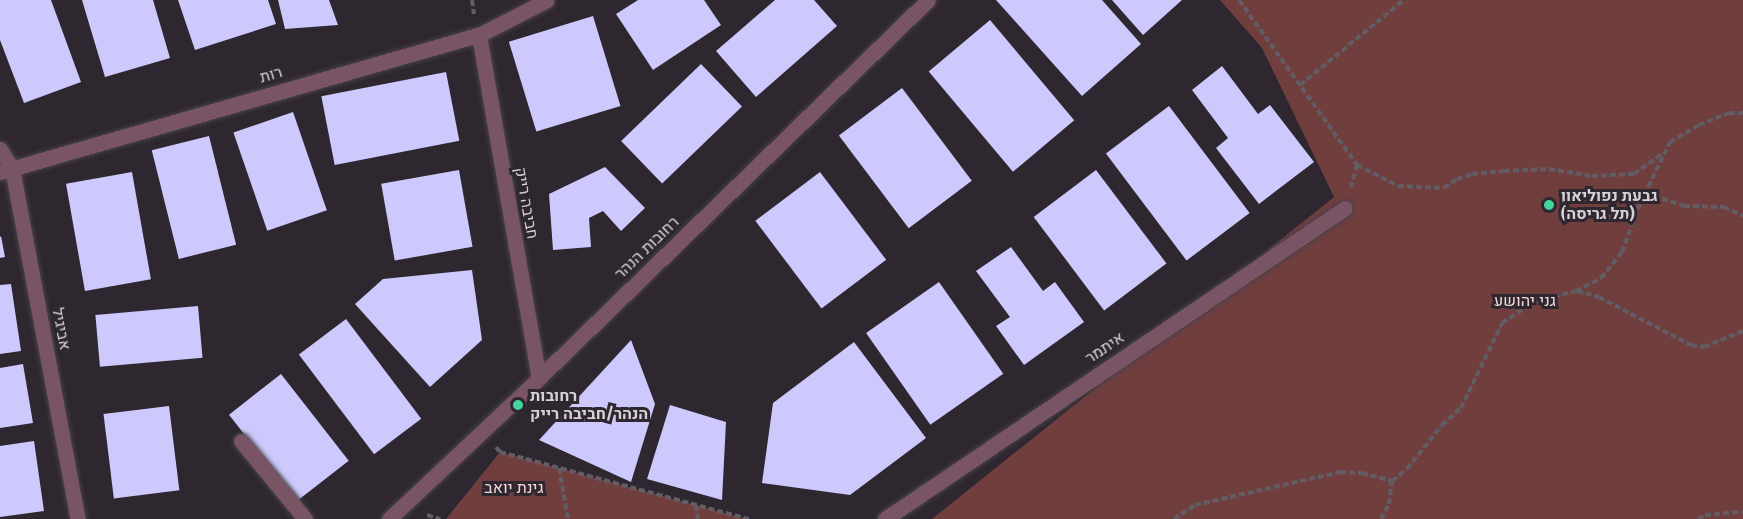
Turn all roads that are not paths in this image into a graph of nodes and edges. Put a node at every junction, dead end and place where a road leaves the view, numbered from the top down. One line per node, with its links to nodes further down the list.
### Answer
1 (547, 0): 3 (street, רות)
2 (928, 0): 7 (street, רחובות הנהר)
3 (479, 35): 5 (street, רות); 7 (street, חביבה רייק)
4 (0, 149): 5 (street, אביגיל)
5 (6, 170): 9 (street, אביגיל)
6 (1345, 208): 12 (street, איתמר)
7 (538, 378): 11 (street, רחובות הנהר)
8 (242, 441): 10 (street)
9 (78, 519)
10 (305, 519)
11 (389, 519)
12 (885, 519)

